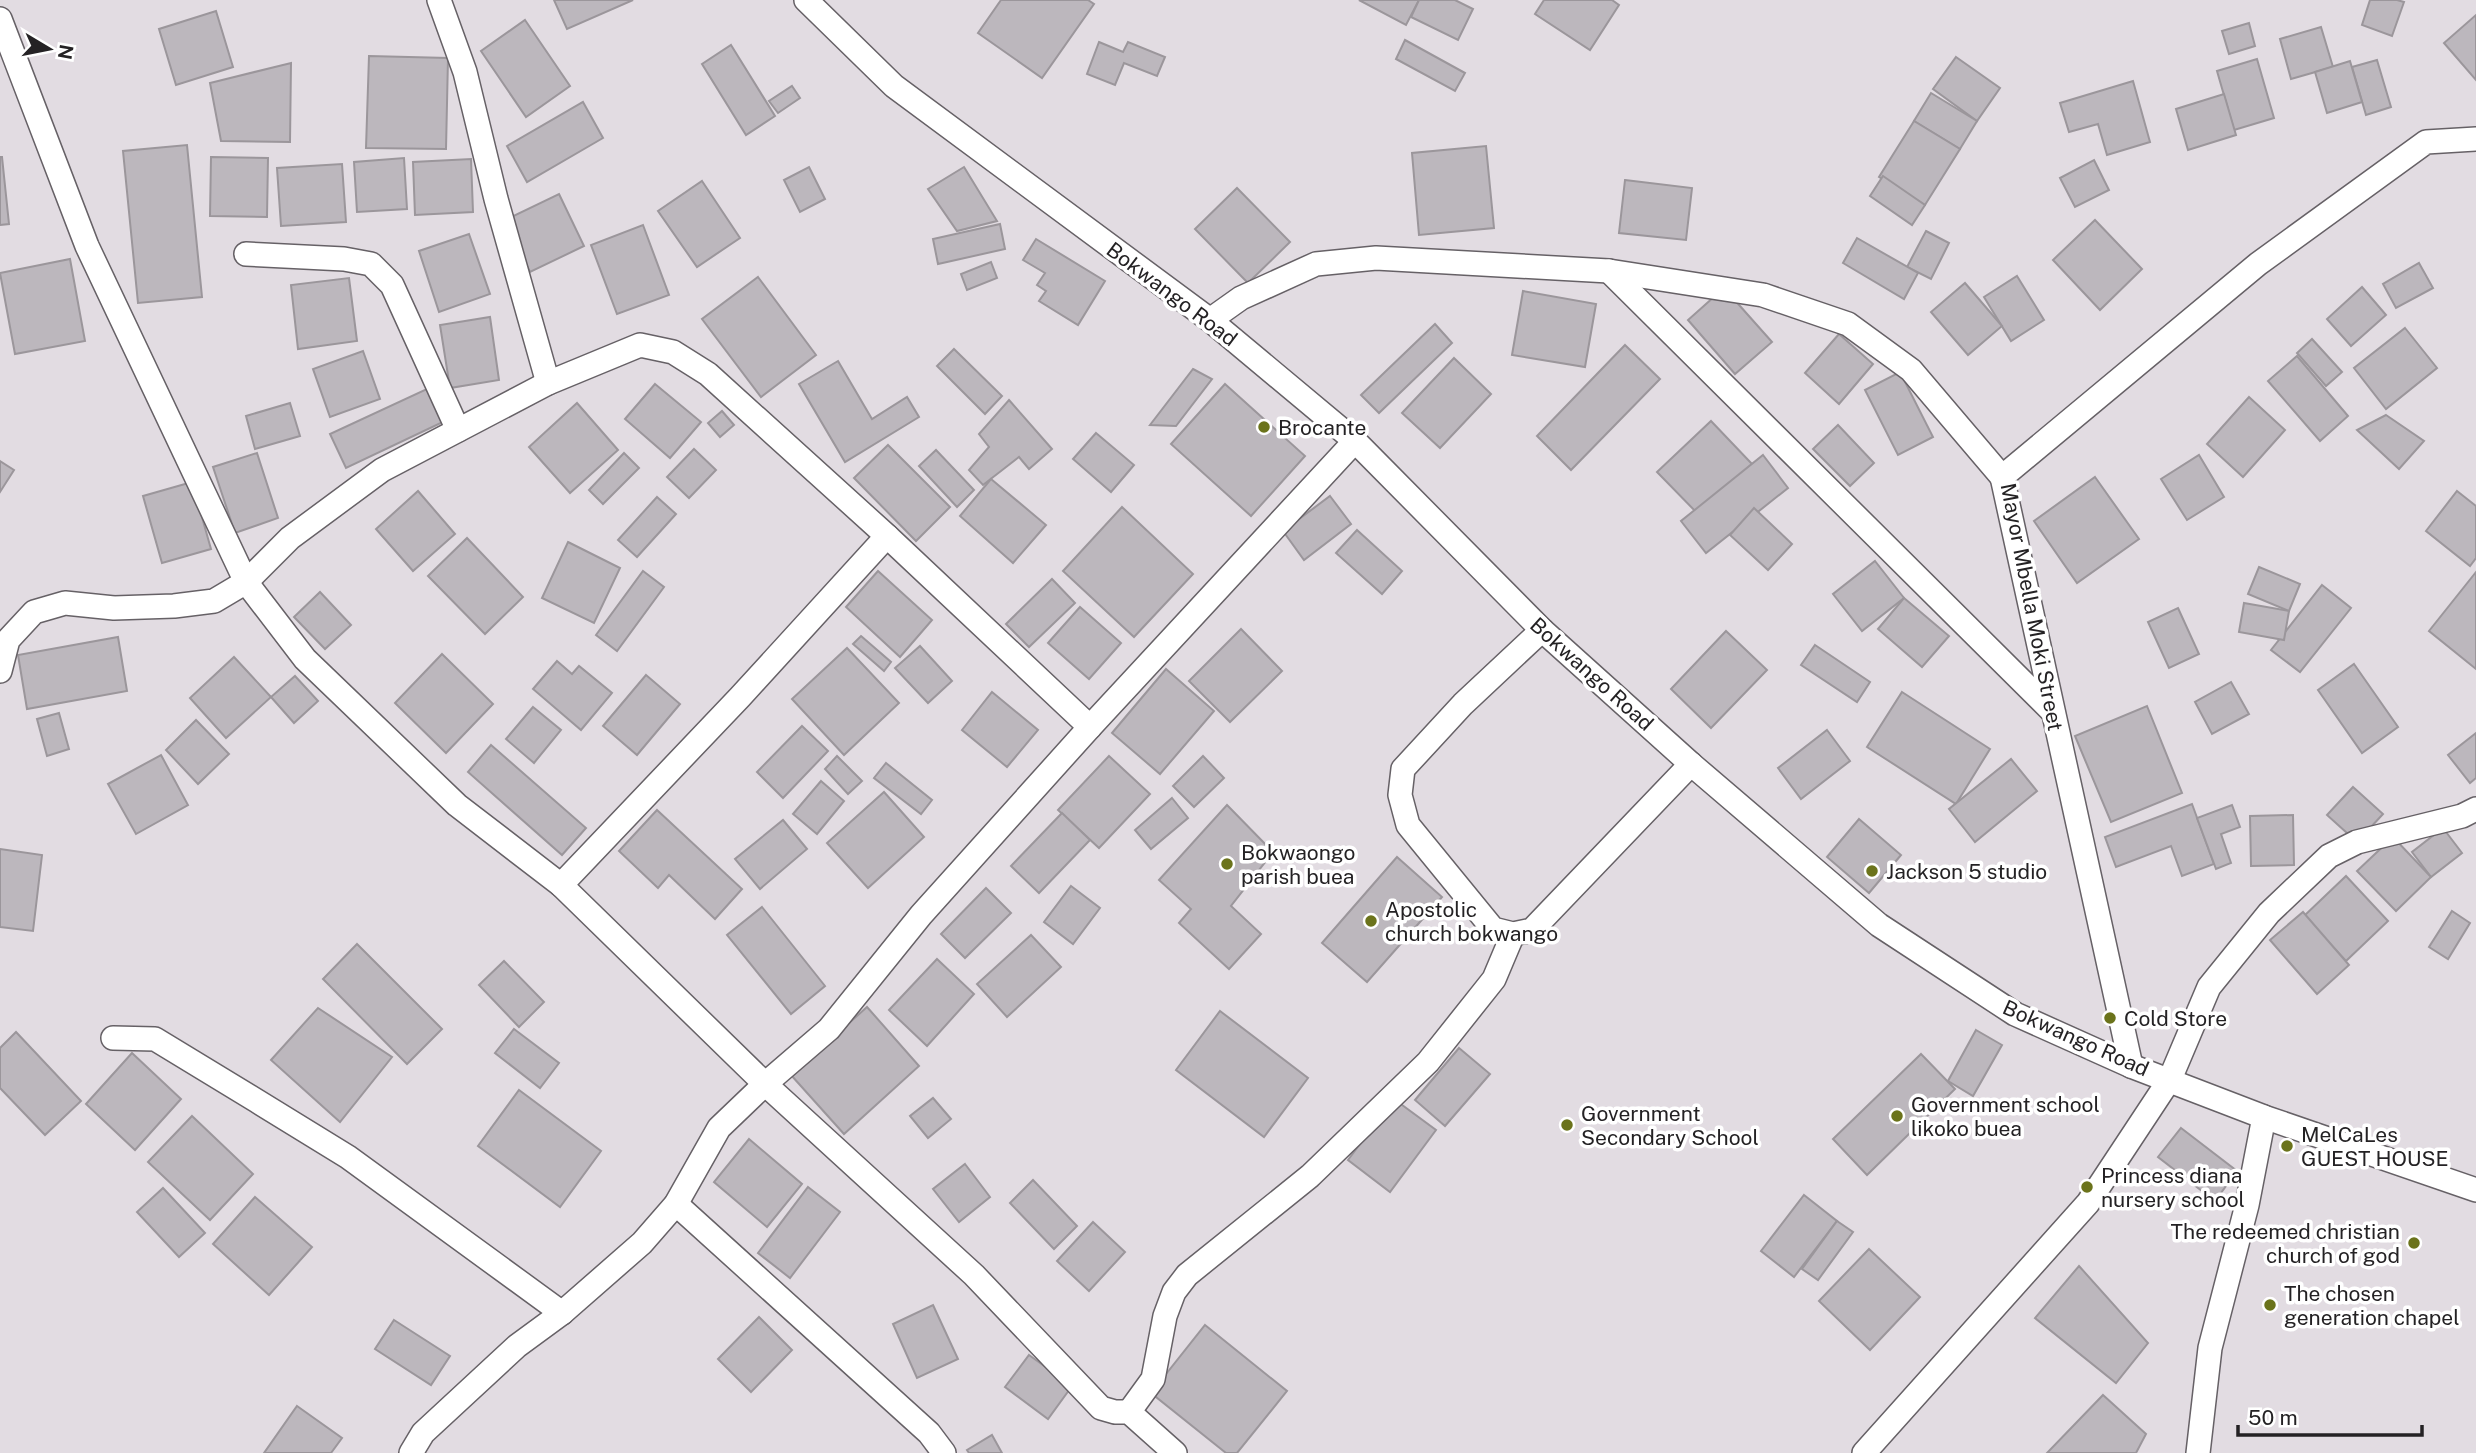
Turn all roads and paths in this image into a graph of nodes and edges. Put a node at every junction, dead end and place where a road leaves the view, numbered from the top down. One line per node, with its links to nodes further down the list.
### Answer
1 (439, 0): 8 (street)
2 (806, 0): 7 (street, Bokwango Road)
3 (0, 19): 13 (street)
4 (2476, 139): 11 (street, Mayor Mbella Moki Street)
5 (246, 254): 9 (street)
6 (1609, 271): 7 (street); 11 (street); 16 (street)
7 (1210, 320): 10 (street, Bokwango Road)
8 (548, 383): 9 (street); 12 (street)
9 (458, 430): 13 (street)
10 (1355, 440): 14 (street, Bokwango Road); 17 (street)
11 (2002, 477): 16 (street, Mayor Mbella Moki Street)
12 (887, 536): 17 (street); 20 (street)
13 (246, 582): 15 (street); 20 (street)
14 (1542, 630): 18 (street, Bokwango Road); 21 (street)
15 (0, 671)
16 (2052, 711): 23 (street, Mayor Mbella Moki Street)
17 (1090, 727): 25 (street)
18 (1691, 764): 21 (street); 23 (street, Bokwango Road)
19 (2476, 809): 24 (street)
20 (561, 885): 25 (street)
21 (1513, 934): 30 (street)
22 (113, 1038): 29 (street)
23 (2132, 1066): 24 (street, Bokwango Road)
24 (2170, 1079): 26 (street, Bokwango Road); 34 (street)
25 (765, 1084): 28 (street); 30 (street)
26 (2264, 1117): 27 (street, Bokwango Road); 35 (street)
27 (2476, 1190)
28 (676, 1204): 29 (street); 32 (street)
29 (562, 1312): 31 (street)
30 (1129, 1412): 33 (street)
31 (411, 1453)
32 (944, 1453)
33 (1175, 1453)
34 (1864, 1453)
35 (2198, 1453)

